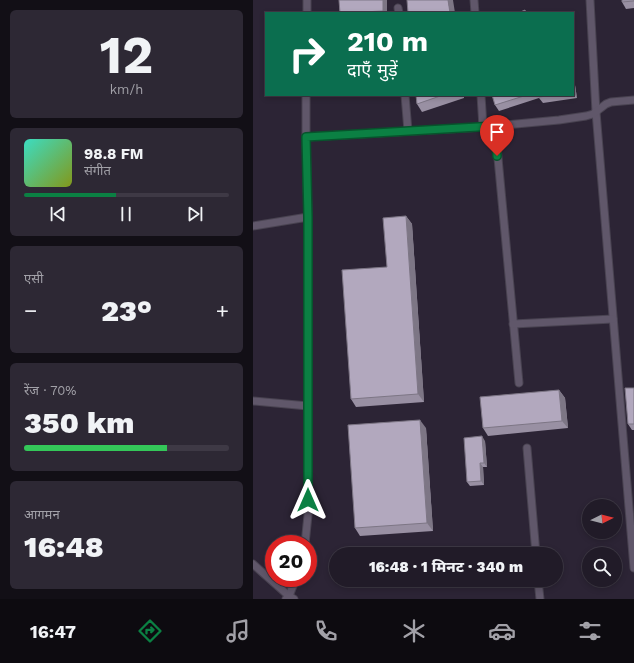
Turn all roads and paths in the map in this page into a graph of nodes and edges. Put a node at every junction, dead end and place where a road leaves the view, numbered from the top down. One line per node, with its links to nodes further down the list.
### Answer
1 (307, 0): 4 (lane)
2 (474, 0): 5 (lane)
3 (590, 0): 10 (lane)
4 (307, 12)
5 (475, 12)
6 (306, 96): 14 (lane)
7 (405, 96): 13 (lane)
8 (481, 96): 12 (lane)
9 (634, 100): 10 (lane)
10 (596, 112): 11 (lane); 17 (lane)
11 (495, 126): 12 (lane); 18 (lane)
12 (483, 127): 13 (lane)
13 (408, 131): 14 (lane)
14 (306, 137): 15 (lane)
15 (308, 217): 16 (lane); 21 (lane)
16 (253, 226)
17 (613, 319): 18 (lane); 26 (lane)
18 (513, 324): 19 (lane)
19 (519, 383)
20 (253, 401): 21 (lane)
21 (308, 406): 23 (lane)
22 (527, 448): 24 (lane)
23 (306, 535)
24 (535, 547)
25 (253, 564): 29 (lane)
26 (634, 568)
27 (293, 587): 29 (lane)
28 (539, 587): 30 (lane)
29 (289, 598)
30 (540, 599)

